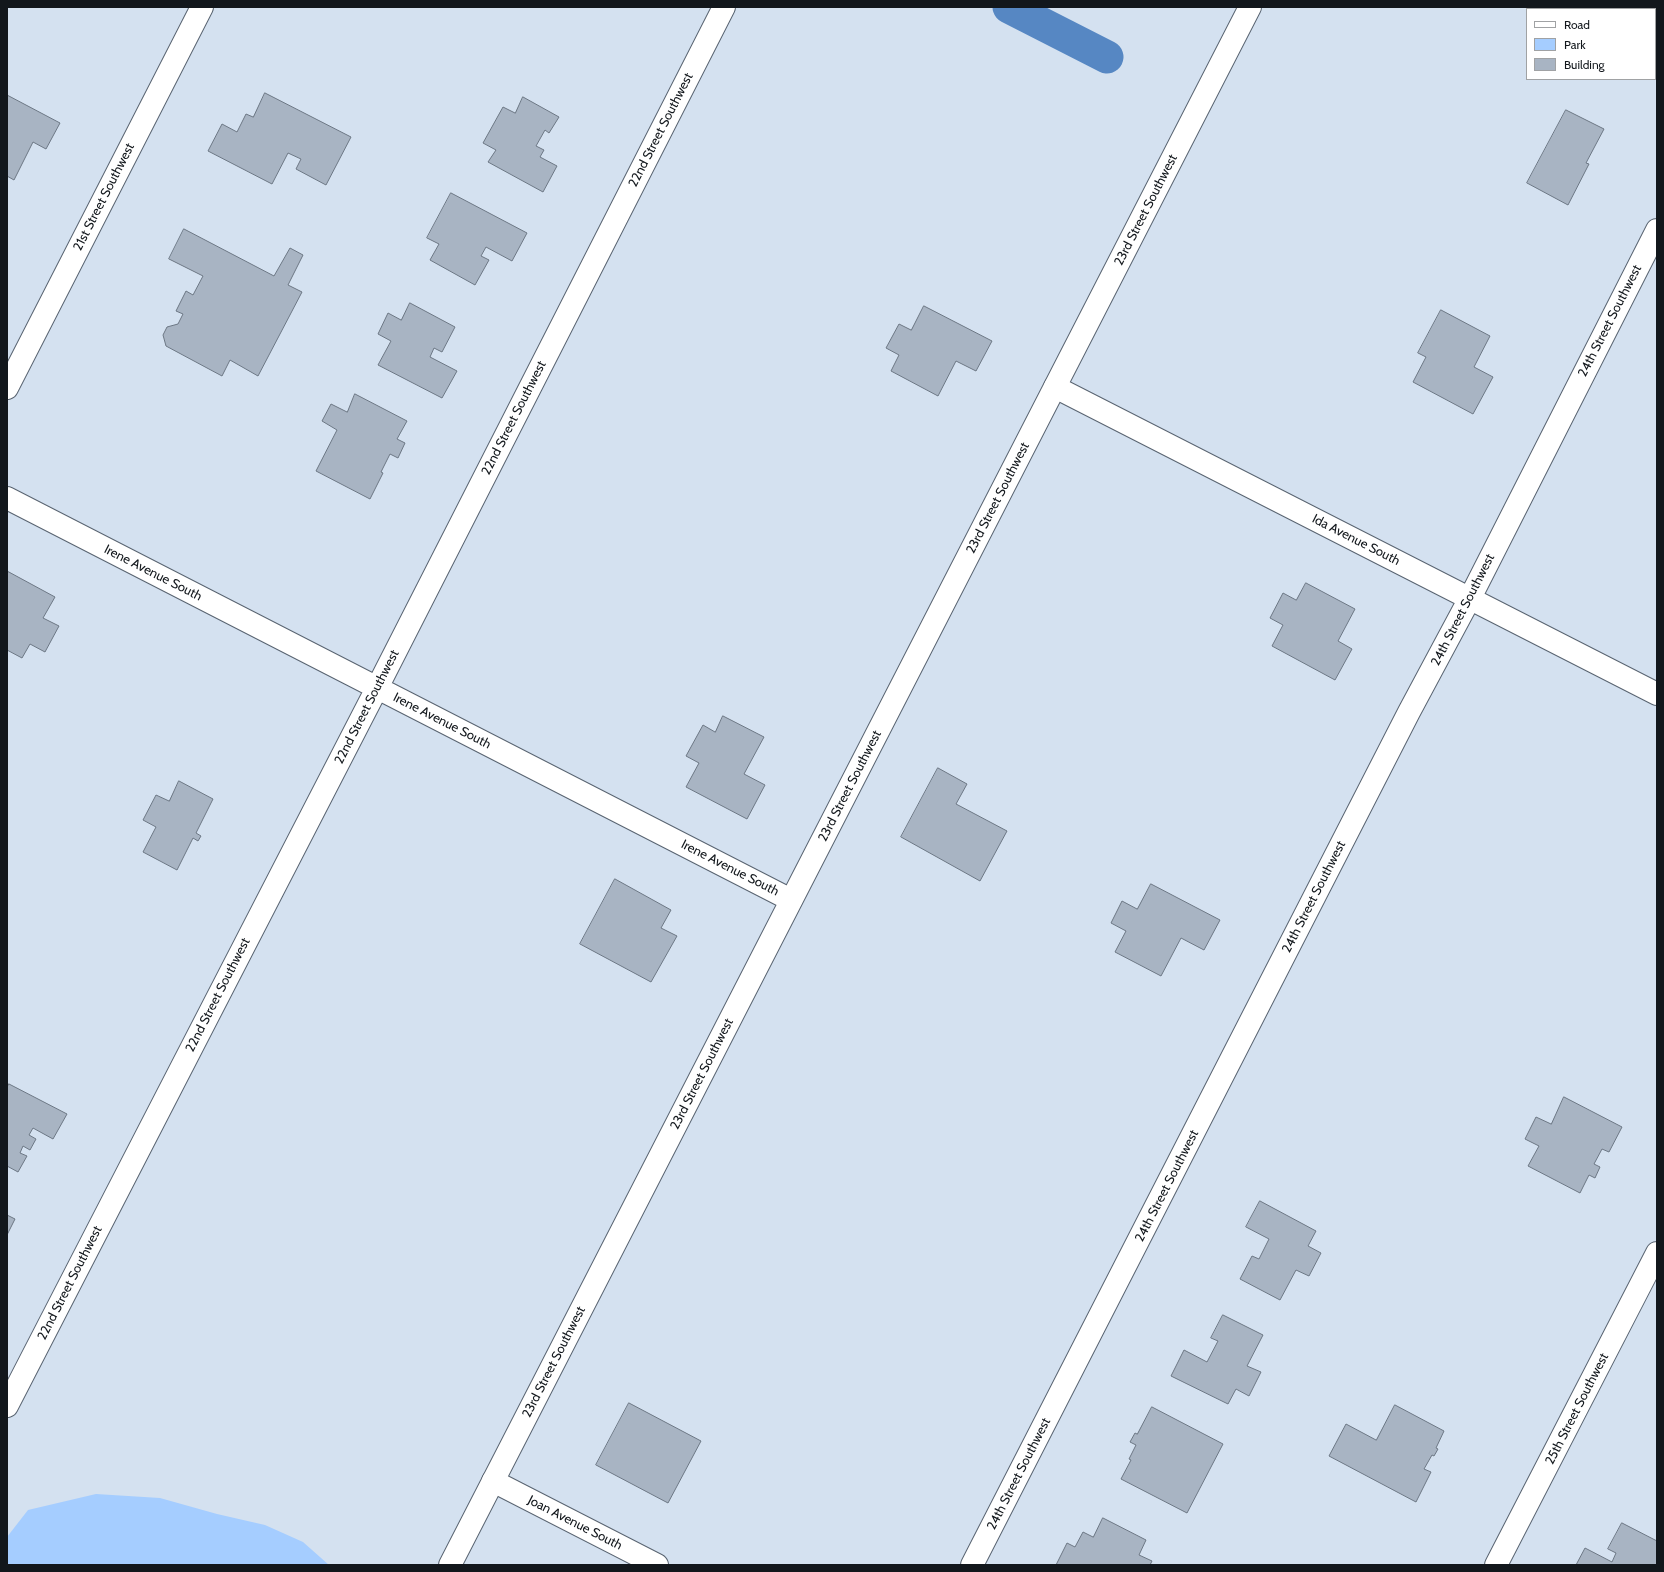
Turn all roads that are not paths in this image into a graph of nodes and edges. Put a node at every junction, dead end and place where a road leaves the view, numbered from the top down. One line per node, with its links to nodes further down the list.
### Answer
1 (202, 7): 6 (street, 21st Street Southwest)
2 (724, 7): 9 (street, 22nd Street Southwest)
3 (1250, 7): 5 (street, 23rd Street Southwest)
4 (1657, 230): 8 (street, 24th Street Southwest)
5 (1055, 387): 8 (street, Ida Avenue South); 11 (street, 23rd Street Southwest)
6 (7, 388)
7 (7, 498): 9 (street, Irene Avenue South)
8 (1470, 598): 10 (street, Ida Avenue South); 17 (street, 24th Street Southwest)
9 (377, 688): 11 (street, Irene Avenue South); 13 (street, 22nd Street Southwest)
10 (1657, 694)
11 (791, 900): 14 (street, 23rd Street Southwest)
12 (1657, 1253): 18 (street, 25th Street Southwest)
13 (7, 1406)
14 (493, 1481): 15 (street, 23rd Street Southwest); 16 (street, Joan Avenue South)
15 (450, 1565)
16 (657, 1565)
17 (972, 1565)
18 (1496, 1565)

